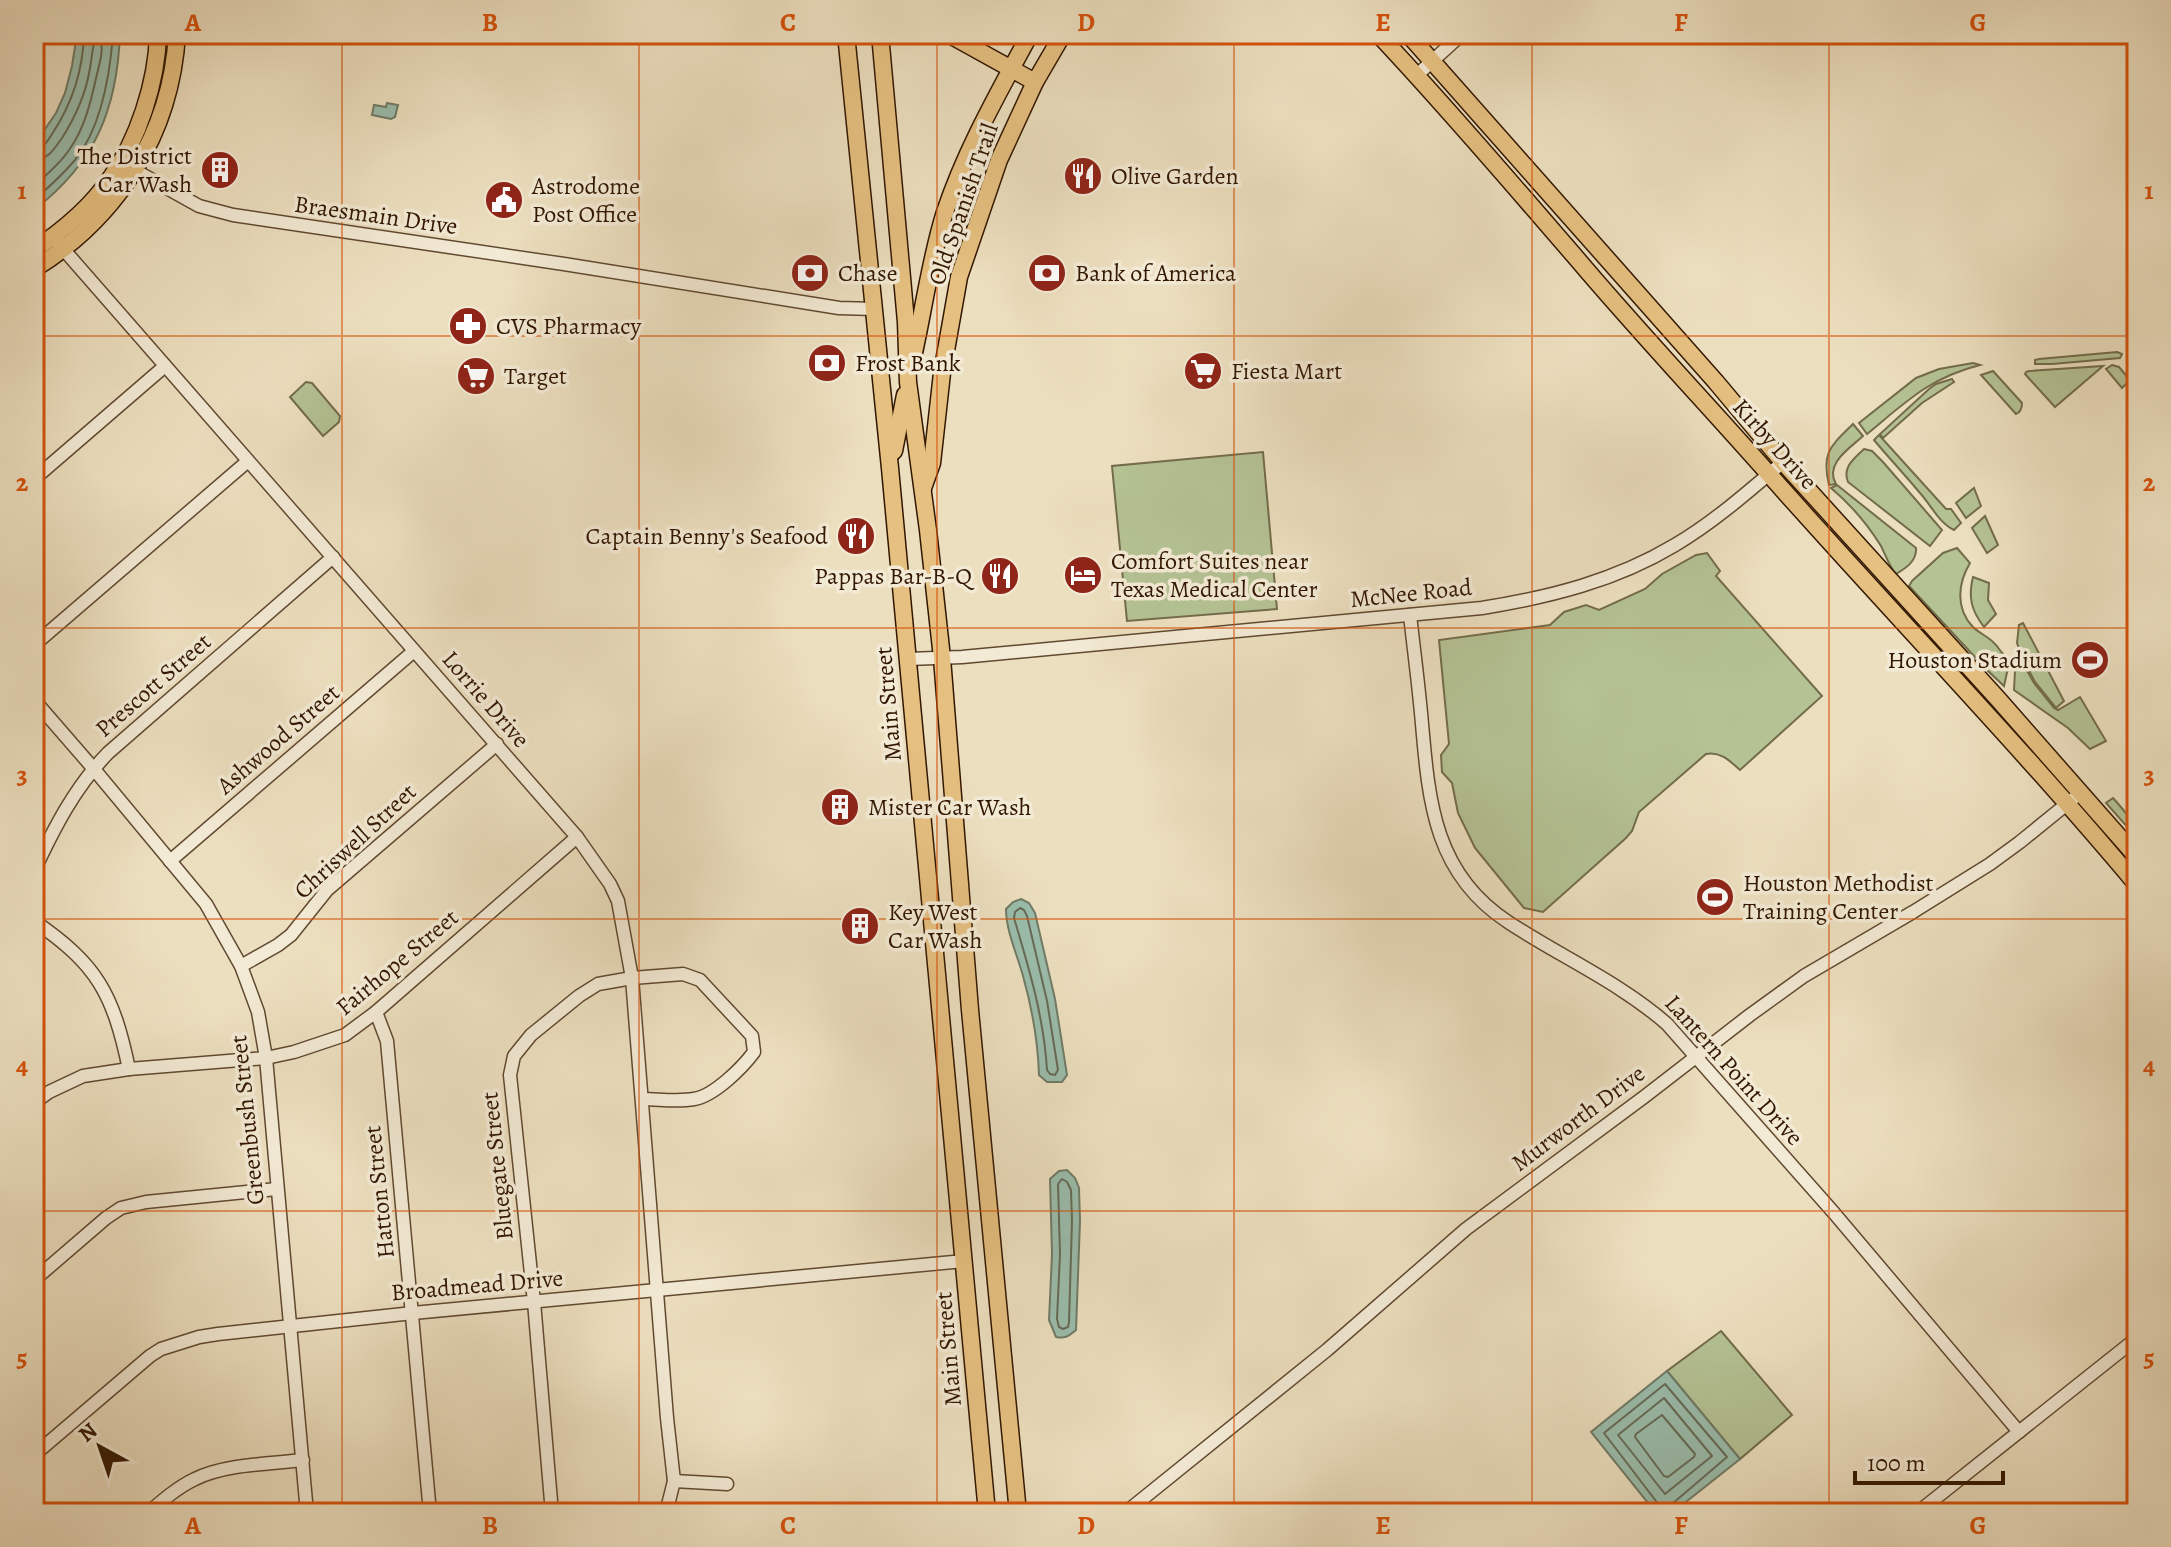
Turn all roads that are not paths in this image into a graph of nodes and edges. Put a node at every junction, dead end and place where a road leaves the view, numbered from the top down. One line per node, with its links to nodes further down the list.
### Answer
1 (158, 34): 16 (main road)
2 (177, 34): 16 (main road)
3 (846, 34): 25 (main road, Main Street)
4 (880, 34): 24 (main road)
5 (948, 34): 6 (main road); 13 (main road)
6 (995, 34)
7 (1030, 34): 13 (main road, Old Spanish Trail)
8 (1063, 34): 15 (main road, Old Spanish Trail)
9 (1378, 34): 14 (main road, Kirby Drive)
10 (1408, 34): 12 (main road, Kirby Drive)
11 (1462, 34): 12 (street)
12 (1432, 61): 14 (street); 17 (main road, Kirby Drive)
13 (1011, 70): 15 (main road); 21 (main road, Old Spanish Trail)
14 (1417, 75): 18 (main road, Kirby Drive)
15 (1035, 82): 23 (main road, Old Spanish Trail)
16 (128, 166): 19 (main road); 25 (street, Braesmain Drive)
17 (1536, 180): 18 (main road); 29 (main road, Kirby Drive)
18 (1522, 193): 31 (main road, Kirby Drive)
19 (57, 243): 20 (main road); 22 (main road); 26 (street, Lorrie Drive)
20 (34, 250)
21 (930, 268): 23 (main road); 27 (main road, Old Spanish Trail)
22 (34, 269)
23 (959, 277): 33 (main road, Old Spanish Trail)
24 (904, 305): 25 (main road); 27 (main road)
25 (875, 309): 30 (main road, Main Street)
26 (165, 366): 28 (street, Lorrie Drive); 32 (street)
27 (908, 382): 30 (main road, Old Spanish Trail); 33 (main road)
28 (248, 461): 34 (street, Lorrie Drive); 38 (street)
29 (1783, 462): 31 (street, McNee Road); 36 (main road, Kirby Drive)
30 (890, 468): 41 (main road, Main Street)
31 (1769, 474): 35 (street, McNee Road); 37 (main road, Kirby Drive)
32 (34, 479)
33 (922, 493): 40 (main road)
34 (333, 557): 39 (street, Lorrie Drive); 44 (street, Prescott Street)
35 (1410, 615): 40 (street, McNee Road); 57 (street, Lantern Point Drive)
36 (1931, 626): 37 (main road); 45 (main road, Kirby Drive)
37 (1918, 638): 45 (main road, Kirby Drive)
38 (34, 645)
39 (414, 651): 43 (street, Lorrie Drive); 48 (street, Ashwood Street)
40 (942, 658): 41 (street, McNee Road); 54 (main road)
41 (908, 659): 56 (main road, Main Street)
42 (34, 700): 44 (street, Greenbush Street)
43 (497, 744): 46 (street, Lorrie Drive); 52 (street, Chriswell Street)
44 (93, 768): 48 (street, Greenbush Street); 49 (street, Prescott Street)
45 (2075, 798): 47 (main road, Kirby Drive); 50 (main road, Kirby Drive); 57 (street, Murworth Drive)
46 (577, 837): 53 (street, Lorrie Drive); 55 (street, Fairhope Street)
47 (2137, 857)
48 (170, 861): 52 (street, Greenbush Street)
49 (34, 871)
50 (2137, 885)
51 (34, 921): 59 (street)
52 (241, 966): 58 (street, Greenbush Street)
53 (632, 978): 60 (street, Lorrie Drive); 60 (street); 69 (street, Bluegate Street)
54 (970, 1010): 56 (main road); 62 (main road)
55 (376, 1012): 58 (street, Fairhope Street); 70 (street, Hatton Street)
56 (941, 1012): 63 (main road, Main Street)
57 (1696, 1056): 73 (street, Lantern Point Drive); 85 (street, Murworth Drive)
58 (266, 1058): 59 (street, Fairhope Street); 64 (street, Greenbush Street)
59 (129, 1069): 61 (street, Fairhope Street)
60 (642, 1099): 68 (street, Lorrie Drive)
61 (34, 1103)
62 (982, 1134): 63 (main road); 65 (main road)
63 (953, 1138): 66 (main road, Main Street)
64 (277, 1189): 67 (street); 71 (street, Greenbush Street)
65 (994, 1260): 66 (main road); 84 (main road)
66 (964, 1261): 68 (street, Broadmead Drive); 83 (main road, Main Street)
67 (34, 1280)
68 (657, 1291): 69 (street, Broadmead Drive); 76 (street, Lorrie Drive)
69 (534, 1302): 70 (street, Broadmead Drive); 81 (street, Bluegate Street)
70 (413, 1313): 71 (street, Broadmead Drive); 80 (street, Hatton Street)
71 (290, 1326): 74 (street, Broadmead Drive); 75 (street, Greenbush Street)
72 (2137, 1338): 73 (street)
73 (2019, 1432): 86 (street)
74 (34, 1455)
75 (303, 1460): 78 (street); 79 (street, Greenbush Street)
76 (674, 1481): 77 (street); 82 (street, Lorrie Drive)
77 (727, 1484)
78 (148, 1513)
79 (307, 1513)
80 (430, 1513)
81 (552, 1513)
82 (666, 1513)
83 (987, 1513)
84 (1018, 1513)
85 (1125, 1513)
86 (1917, 1513)

